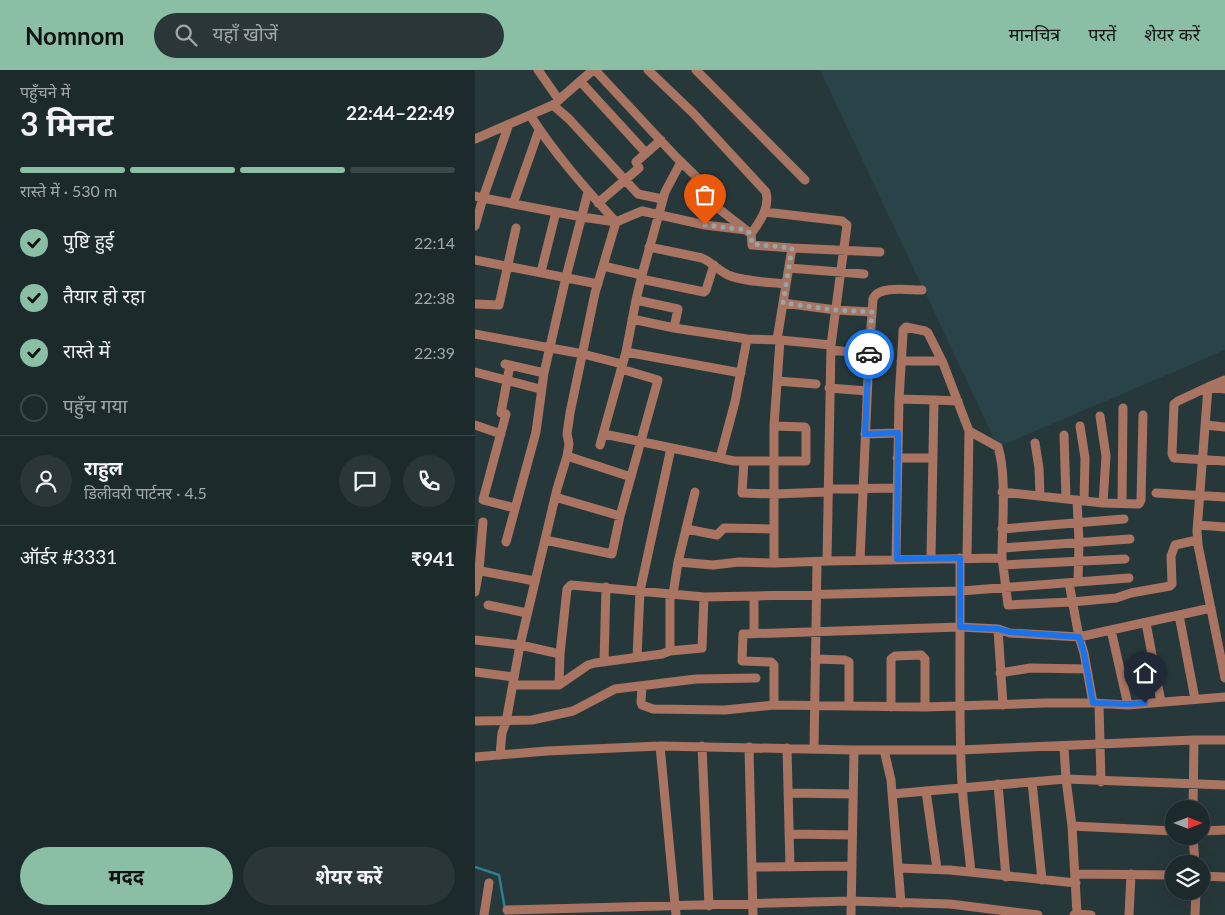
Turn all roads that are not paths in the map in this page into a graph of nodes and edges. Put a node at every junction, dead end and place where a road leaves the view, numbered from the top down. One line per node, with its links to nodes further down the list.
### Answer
1 (538, 70): 6 (street)
2 (594, 70): 5 (street); 11 (street)
3 (647, 70): 22 (street)
4 (696, 70): 15 (street)
5 (580, 81): 6 (street); 12 (street)
6 (556, 103): 7 (street); 14 (street)
7 (530, 115): 8 (street); 9 (street)
8 (509, 124): 10 (street); 17 (street)
9 (539, 130): 16 (street); 20 (street)
10 (475, 139)
11 (661, 140): 12 (street); 13 (street)
12 (647, 153): 14 (street)
13 (681, 162): 18 (street); 28 (street)
14 (624, 180): 18 (street); 19 (street)
15 (805, 180)
16 (589, 192): 19 (street); 24 (street)
17 (479, 197): 20 (street); 26 (street)
18 (662, 199): 23 (street)
19 (598, 203): 25 (street)
20 (513, 204): 21 (street)
21 (556, 212): 24 (street); 38 (street)
22 (765, 212): 28 (street); 31 (street)
23 (657, 215): 25 (street); 28 (street); 29 (street)
24 (582, 217): 25 (street); 42 (street)
25 (616, 222): 36 (street)
26 (475, 226)
27 (516, 228): 35 (street)
28 (749, 232): 30 (street)
29 (649, 248): 34 (street); 41 (street)
30 (792, 248): 31 (street); 37 (street)
31 (844, 252): 32 (street); 39 (street)
32 (879, 252)
33 (475, 260): 35 (street)
34 (713, 265): 41 (street); 44 (street)
35 (507, 266): 38 (street); 48 (street)
36 (603, 266): 41 (street); 43 (street)
37 (789, 268): 39 (street); 44 (street)
38 (541, 272): 42 (street)
39 (841, 273): 40 (street); 49 (street)
40 (864, 274)
41 (642, 277): 46 (street)
42 (566, 278): 43 (street); 56 (street)
43 (598, 284): 59 (street)
44 (786, 284): 47 (street)
45 (922, 290): 50 (street)
46 (636, 300): 51 (street); 52 (street)
47 (783, 303): 49 (street); 55 (street)
48 (475, 304)
49 (835, 310): 50 (street); 57 (street)
50 (872, 312): 60 (street)
51 (632, 320): 52 (street); 58 (street)
52 (674, 328): 54 (street)
53 (475, 334): 56 (street)
54 (747, 339): 55 (street); 66 (street)
55 (779, 340): 57 (street); 69 (street)
56 (550, 348): 59 (street); 65 (street)
57 (831, 348): 60 (street); 71 (street)
58 (627, 352): 63 (street); 66 (street)
59 (583, 354): 63 (street); 97 (street)
60 (869, 354): 75 (street)
61 (901, 361): 62 (street); 62 (street); 76 (street)
62 (942, 361): 78 (street)
63 (621, 367): 90 (street); 93 (street)
64 (475, 372): 67 (street)
65 (544, 373): 67 (street); 73 (street)
66 (741, 373): 98 (street)
67 (507, 379): 73 (street); 89 (street)
68 (1225, 380): 72 (street)
69 (777, 381): 70 (street); 84 (street)
70 (816, 384)
71 (829, 388): 75 (street); 107 (street)
72 (1208, 388): 74 (street); 83 (street); 102 (street)
73 (540, 389): 122 (street)
74 (1225, 389)
75 (867, 391): 91 (street)
76 (899, 399): 77 (street); 88 (street)
77 (934, 400): 78 (street); 100 (street)
78 (958, 401): 87 (street)
79 (1123, 408): 121 (street)
80 (1143, 415): 121 (street)
81 (1100, 416): 120 (street)
82 (475, 425): 89 (street)
83 (1205, 425): 86 (street); 102 (street)
84 (774, 426): 101 (street); 101 (street)
85 (1080, 426): 119 (street)
86 (1225, 426)
87 (969, 431): 110 (street); 139 (street)
88 (898, 433): 91 (street); 99 (street)
89 (501, 434): 118 (street)
90 (604, 434): 93 (street); 95 (street)
91 (865, 434): 108 (street)
92 (1064, 435): 117 (street)
93 (641, 441): 96 (street); 105 (street)
94 (1035, 443): 114 (street)
95 (600, 445)
96 (671, 448): 98 (street); 154 (street)
97 (567, 456): 105 (street); 115 (street)
98 (720, 458): 103 (street)
99 (897, 458): 100 (street); 106 (street)
100 (933, 458): 138 (street)
101 (774, 460): 103 (street); 112 (street)
102 (1203, 460): 104 (street); 113 (street)
103 (744, 461): 112 (street)
104 (1225, 461)
105 (631, 477): 123 (street)
106 (897, 488): 108 (street); 140 (street)
107 (828, 489): 108 (street); 112 (street); 145 (street)
108 (863, 489): 142 (street)
109 (695, 492): 129 (street)
110 (1002, 492): 114 (street); 131 (street)
111 (1156, 493): 113 (street)
112 (775, 494): 130 (street)
113 (1200, 495): 116 (street); 127 (street)
114 (1040, 496): 117 (street)
115 (555, 497): 123 (street); 133 (street)
116 (1225, 497)
117 (1066, 498): 119 (street)
118 (479, 500): 122 (street)
119 (1080, 500): 120 (street); 126 (street)
120 (1103, 502): 121 (street)
121 (1121, 503)
122 (515, 508): 135 (street)
123 (620, 516): 133 (street)
124 (1124, 519): 126 (street)
125 (483, 522): 148 (street)
126 (1079, 522): 131 (street); 136 (street)
127 (1198, 525): 128 (street); 134 (street)
128 (1225, 527)
129 (686, 529): 130 (street); 143 (street)
130 (774, 529): 144 (street)
131 (1002, 529): 137 (street)
132 (1130, 539): 136 (street)
133 (545, 540): 150 (street)
134 (1197, 540): 161 (street); 163 (street)
135 (506, 542)
136 (1079, 542): 137 (street); 147 (street)
137 (1002, 548): 146 (street)
138 (931, 558): 139 (street); 140 (street)
139 (964, 558): 146 (street); 155 (street)
140 (897, 559): 142 (street)
141 (1125, 559): 147 (street)
142 (860, 560): 145 (street)
143 (678, 562): 144 (street); 157 (street)
144 (775, 562): 145 (street)
145 (822, 562): 158 (street)
146 (1003, 562): 147 (street); 153 (street)
147 (1078, 562): 151 (street)
148 (477, 570): 150 (street); 156 (street)
149 (1129, 578): 151 (street)
150 (535, 582): 164 (street)
151 (1073, 582): 153 (street); 161 (street)
152 (606, 587): 154 (street); 176 (street); 179 (street)
153 (1005, 588): 155 (street); 161 (street)
154 (640, 591): 157 (street); 177 (street)
155 (961, 591): 158 (street); 167 (street)
156 (475, 592)
157 (671, 594): 160 (street); 175 (street)
158 (816, 595): 159 (street); 169 (street)
159 (754, 596): 160 (street); 171 (street)
160 (704, 597): 175 (street)
161 (1071, 602): 172 (street)
162 (488, 605): 164 (street)
163 (1211, 608): 165 (street); 184 (street)
164 (527, 613): 174 (street)
165 (1179, 614): 166 (street); 189 (street)
166 (1146, 623): 170 (street); 190 (street)
167 (960, 627): 168 (street); 169 (street); 198 (street)
168 (998, 629): 172 (street); 182 (street)
169 (816, 630): 171 (street); 178 (street)
170 (1111, 630): 172 (street); 192 (street)
171 (754, 632): 193 (street)
172 (1079, 637): 180 (street)
173 (475, 640): 174 (street)
174 (520, 645): 176 (street); 185 (street)
175 (670, 651): 177 (street)
176 (560, 654): 186 (street)
177 (637, 657): 179 (street)
178 (815, 659): 195 (street); 196 (street)
179 (604, 662): 186 (street)
180 (1087, 669): 182 (street); 191 (street)
181 (475, 672): 185 (street)
182 (1000, 673): 194 (street)
183 (756, 678): 187 (street)
184 (1225, 678)
185 (513, 681): 186 (street); 201 (street)
186 (559, 684)
187 (643, 686): 193 (street); 201 (street)
188 (1225, 697): 189 (street)
189 (1195, 699): 190 (street)
190 (1161, 702): 192 (street)
191 (1096, 703): 192 (street); 194 (street); 204 (street)
192 (1128, 704)
193 (774, 705): 195 (street)
194 (1003, 705): 198 (street)
195 (814, 706): 196 (street); 210 (street)
196 (849, 706): 197 (street)
197 (891, 706): 199 (street); 199 (street)
198 (960, 706): 199 (street); 213 (street)
199 (925, 707)
200 (475, 721): 201 (street)
201 (506, 722): 214 (street)
202 (1194, 740): 203 (street); 204 (street); 220 (street)
203 (1225, 740)
204 (1099, 745): 208 (street); 218 (street)
205 (661, 746): 206 (street); 214 (street); 254 (street)
206 (702, 746): 207 (street); 252 (street)
207 (749, 747): 209 (street); 236 (street)
208 (1064, 747): 213 (street); 216 (street)
209 (787, 748): 210 (street); 224 (street)
210 (814, 749): 211 (street)
211 (854, 750): 212 (street); 225 (street)
212 (883, 750): 213 (street); 226 (street)
213 (960, 750): 222 (street)
214 (500, 756): 215 (street)
215 (475, 757)
216 (1066, 780): 217 (street); 218 (street); 228 (street)
217 (1032, 782): 219 (street); 246 (street)
218 (1101, 782): 220 (street)
219 (999, 784): 222 (street); 244 (street)
220 (1194, 784): 221 (street); 227 (street)
221 (1225, 785)
222 (962, 787): 223 (street); 239 (street)
223 (926, 790): 226 (street); 238 (street)
224 (788, 793): 225 (street); 232 (street)
225 (853, 794): 233 (street)
226 (892, 794): 237 (street)
227 (1193, 800)
228 (1072, 826): 230 (street); 245 (street)
229 (1225, 830): 231 (street)
230 (1165, 831)
231 (1210, 831)
232 (789, 834): 233 (street); 235 (street)
233 (853, 835): 234 (street)
234 (852, 866): 235 (street); 249 (street)
235 (790, 867): 236 (street)
236 (752, 868): 251 (street)
237 (897, 868): 238 (street); 250 (street)
238 (937, 869): 239 (street)
239 (971, 872): 244 (street)
240 (1131, 874): 241 (street); 245 (street); 262 (street)
241 (1165, 875)
242 (1210, 876): 243 (street)
243 (1225, 876)
244 (1006, 877): 246 (street)
245 (1076, 878): 246 (street); 260 (street)
246 (1042, 880)
247 (489, 883): 256 (street)
248 (1196, 900): 263 (street)
249 (851, 902): 250 (street); 251 (street); 258 (street)
250 (901, 902): 259 (street)
251 (753, 905): 252 (street); 257 (street)
252 (709, 906): 254 (street)
253 (507, 910): 255 (street)
254 (676, 911): 255 (street)
255 (590, 912)
256 (484, 915)
257 (753, 915)
258 (851, 915)
259 (1038, 915)
260 (1076, 915): 261 (street)
261 (1091, 915)
262 (1129, 915)
263 (1195, 915)

